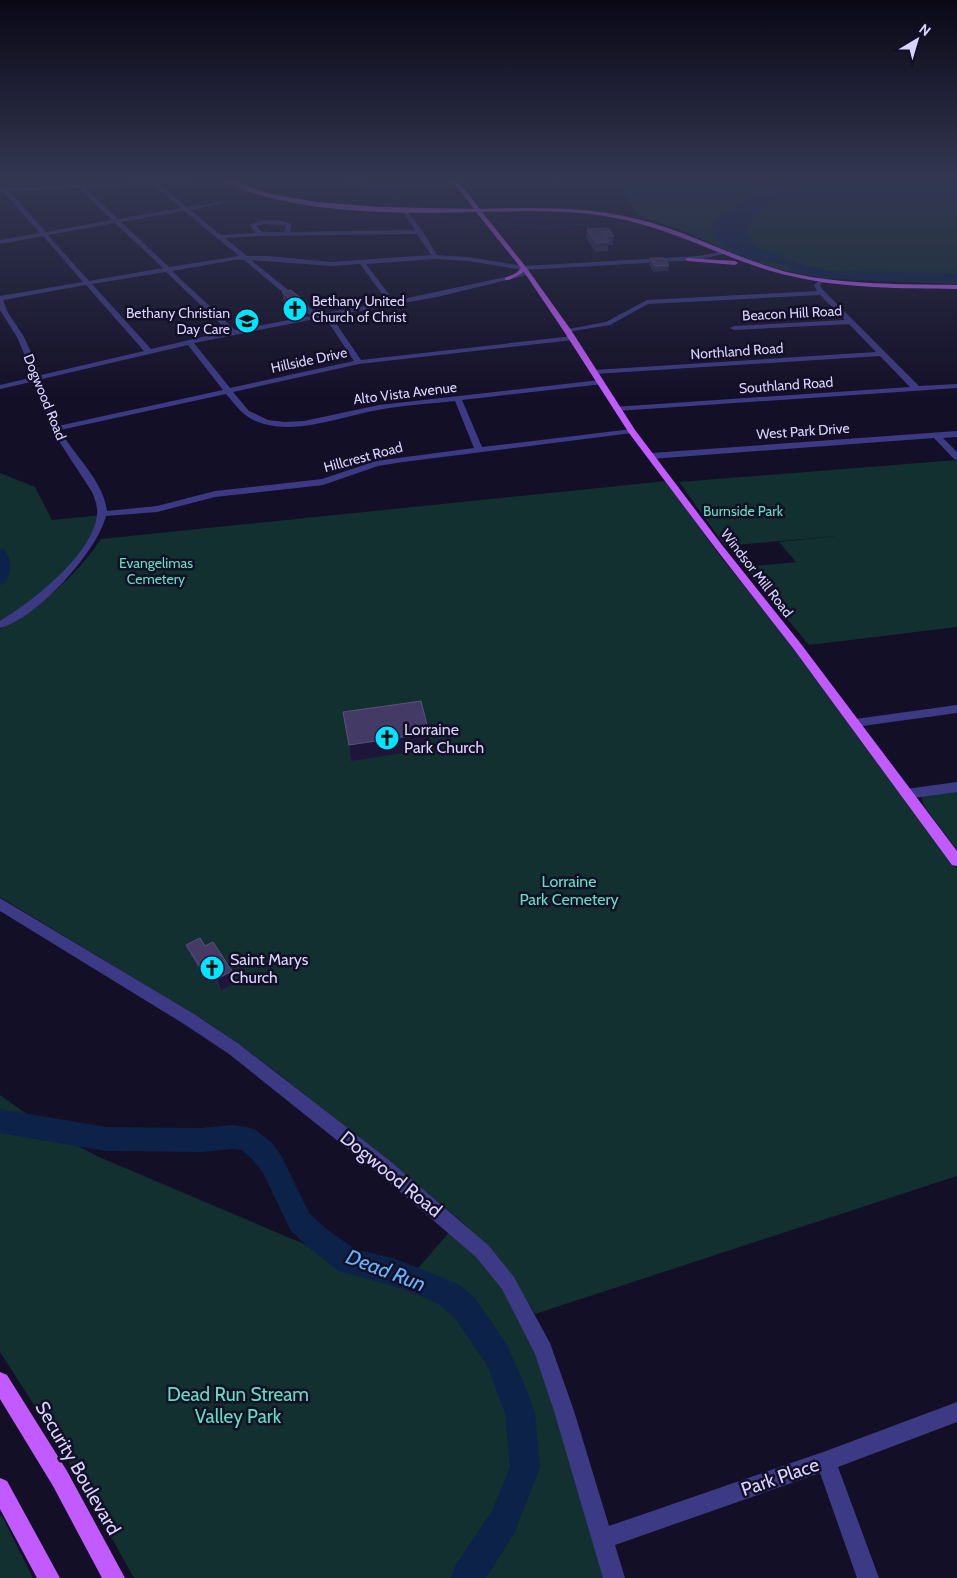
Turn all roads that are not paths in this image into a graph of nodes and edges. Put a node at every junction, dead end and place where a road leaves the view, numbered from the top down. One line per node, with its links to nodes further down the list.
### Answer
1 (59, 252): 18 (street)
2 (149, 252): 15 (street)
3 (238, 252): 11 (street)
4 (432, 252): 10 (street)
5 (511, 252): 16 (main road, Windsor Mill Road)
6 (702, 252): 12 (main road)
7 (716, 252): 9 (main road)
8 (716, 252): 9 (main road)
9 (719, 253): 12 (street); 14 (main road); 17 (main road)
10 (435, 257): 13 (street); 16 (street)
11 (246, 258): 13 (street); 15 (street); 24 (street)
12 (688, 259): 14 (main road); 16 (street)
13 (362, 263): 22 (street)
14 (738, 263): 17 (main road)
15 (167, 269): 18 (street); 27 (street)
16 (526, 271): 22 (street); 28 (main road, Windsor Mill Road)
17 (822, 282): 19 (main road); 20 (street)
18 (87, 283): 21 (street); 30 (street)
19 (957, 287)
20 (823, 293): 25 (street); 28 (street, Hillside Drive)
21 (0, 299): 34 (street, Dogwood Road)
22 (392, 303): 23 (street)
23 (327, 315): 24 (street); 32 (street)
24 (317, 317): 27 (street)
25 (851, 322): 26 (street, Beacon Hill Road); 31 (street)
26 (734, 328)
27 (233, 332): 29 (street)
28 (570, 334): 32 (street, Hillside Drive); 33 (main road, Windsor Mill Road)
29 (190, 342): 30 (street); 39 (street, Alto Vista Avenue)
30 (149, 352): 34 (street)
31 (882, 354): 33 (street, Northland Road); 38 (street)
32 (360, 362): 39 (street, Hillside Drive)
33 (594, 372): 35 (main road, Windsor Mill Road)
34 (39, 379): 37 (street); 42 (street, Dogwood Road)
35 (600, 382): 40 (street, Alto Vista Avenue); 41 (main road, Windsor Mill Road)
36 (957, 386): 38 (street, Southland Road)
37 (0, 387)
38 (916, 388): 41 (street, Southland Road)
39 (227, 391): 40 (street, Alto Vista Avenue); 42 (street, Hillside Drive)
40 (458, 399): 46 (street)
41 (617, 409): 43 (main road, Windsor Mill Road)
42 (55, 429): 49 (street, Dogwood Road)
43 (632, 431): 46 (street, Hillcrest Road); 47 (main road, Windsor Mill Road)
44 (957, 434): 45 (street, West Park Drive)
45 (936, 436): 47 (street, West Park Drive); 48 (street)
46 (479, 449): 49 (street, Hillcrest Road)
47 (651, 456): 52 (main road, Windsor Mill Road)
48 (957, 457)
49 (103, 514): 50 (street)
50 (0, 625)
51 (957, 709): 52 (street)
52 (854, 723): 54 (main road, Windsor Mill Road)
53 (957, 787): 54 (street)
54 (906, 794): 55 (main road, Windsor Mill Road)
55 (957, 861)
56 (0, 904): 61 (street, Dogwood Road)
57 (0, 1382): 63 (main road, Security Boulevard)
58 (957, 1412): 59 (street, Park Place)
59 (826, 1461): 61 (street, Park Place); 65 (street)
60 (0, 1488): 62 (main road)
61 (602, 1539): 64 (street, Dogwood Road)
62 (49, 1578)
63 (114, 1578)
64 (614, 1578)
65 (868, 1578)

